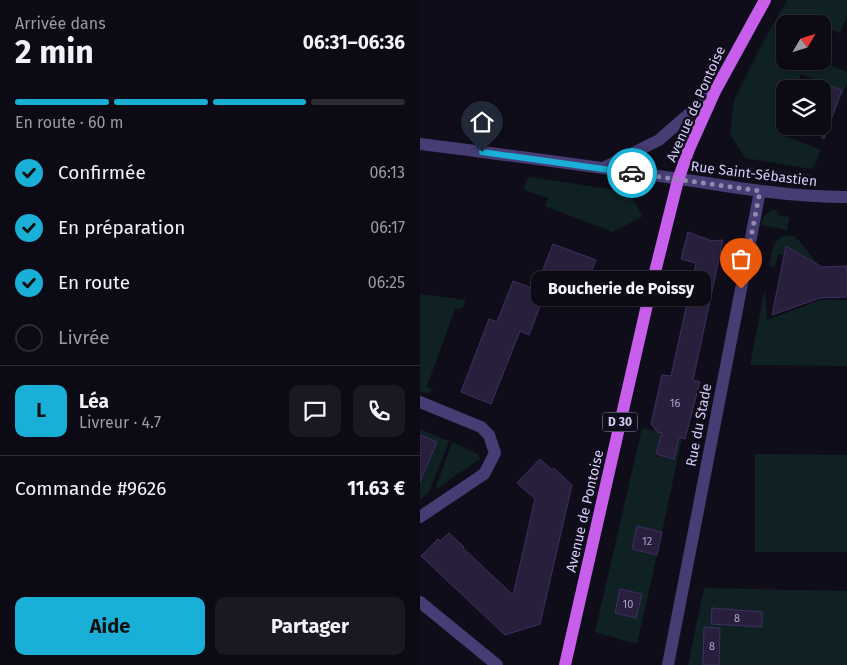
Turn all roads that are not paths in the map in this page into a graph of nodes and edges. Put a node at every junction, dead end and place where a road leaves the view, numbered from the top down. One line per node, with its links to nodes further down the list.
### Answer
1 (765, 0): 2 (main road, Avenue de Pontoise / D 30)
2 (715, 91): 4 (street); 5 (main road, Avenue de Pontoise / D 30)
3 (420, 144): 4 (street, Rue Saint-Sébastien)
4 (602, 168): 5 (street, Rue Saint-Sébastien)
5 (678, 180): 6 (street, Rue Saint-Sébastien); 12 (main road, Avenue de Pontoise / D 30)
6 (760, 191): 7 (street, Rue Saint-Sébastien); 13 (street, Rue du Stade)
7 (847, 198)
8 (420, 402): 9 (street)
9 (420, 517)
10 (420, 602): 11 (street)
11 (497, 665)
12 (566, 665)
13 (668, 665)

